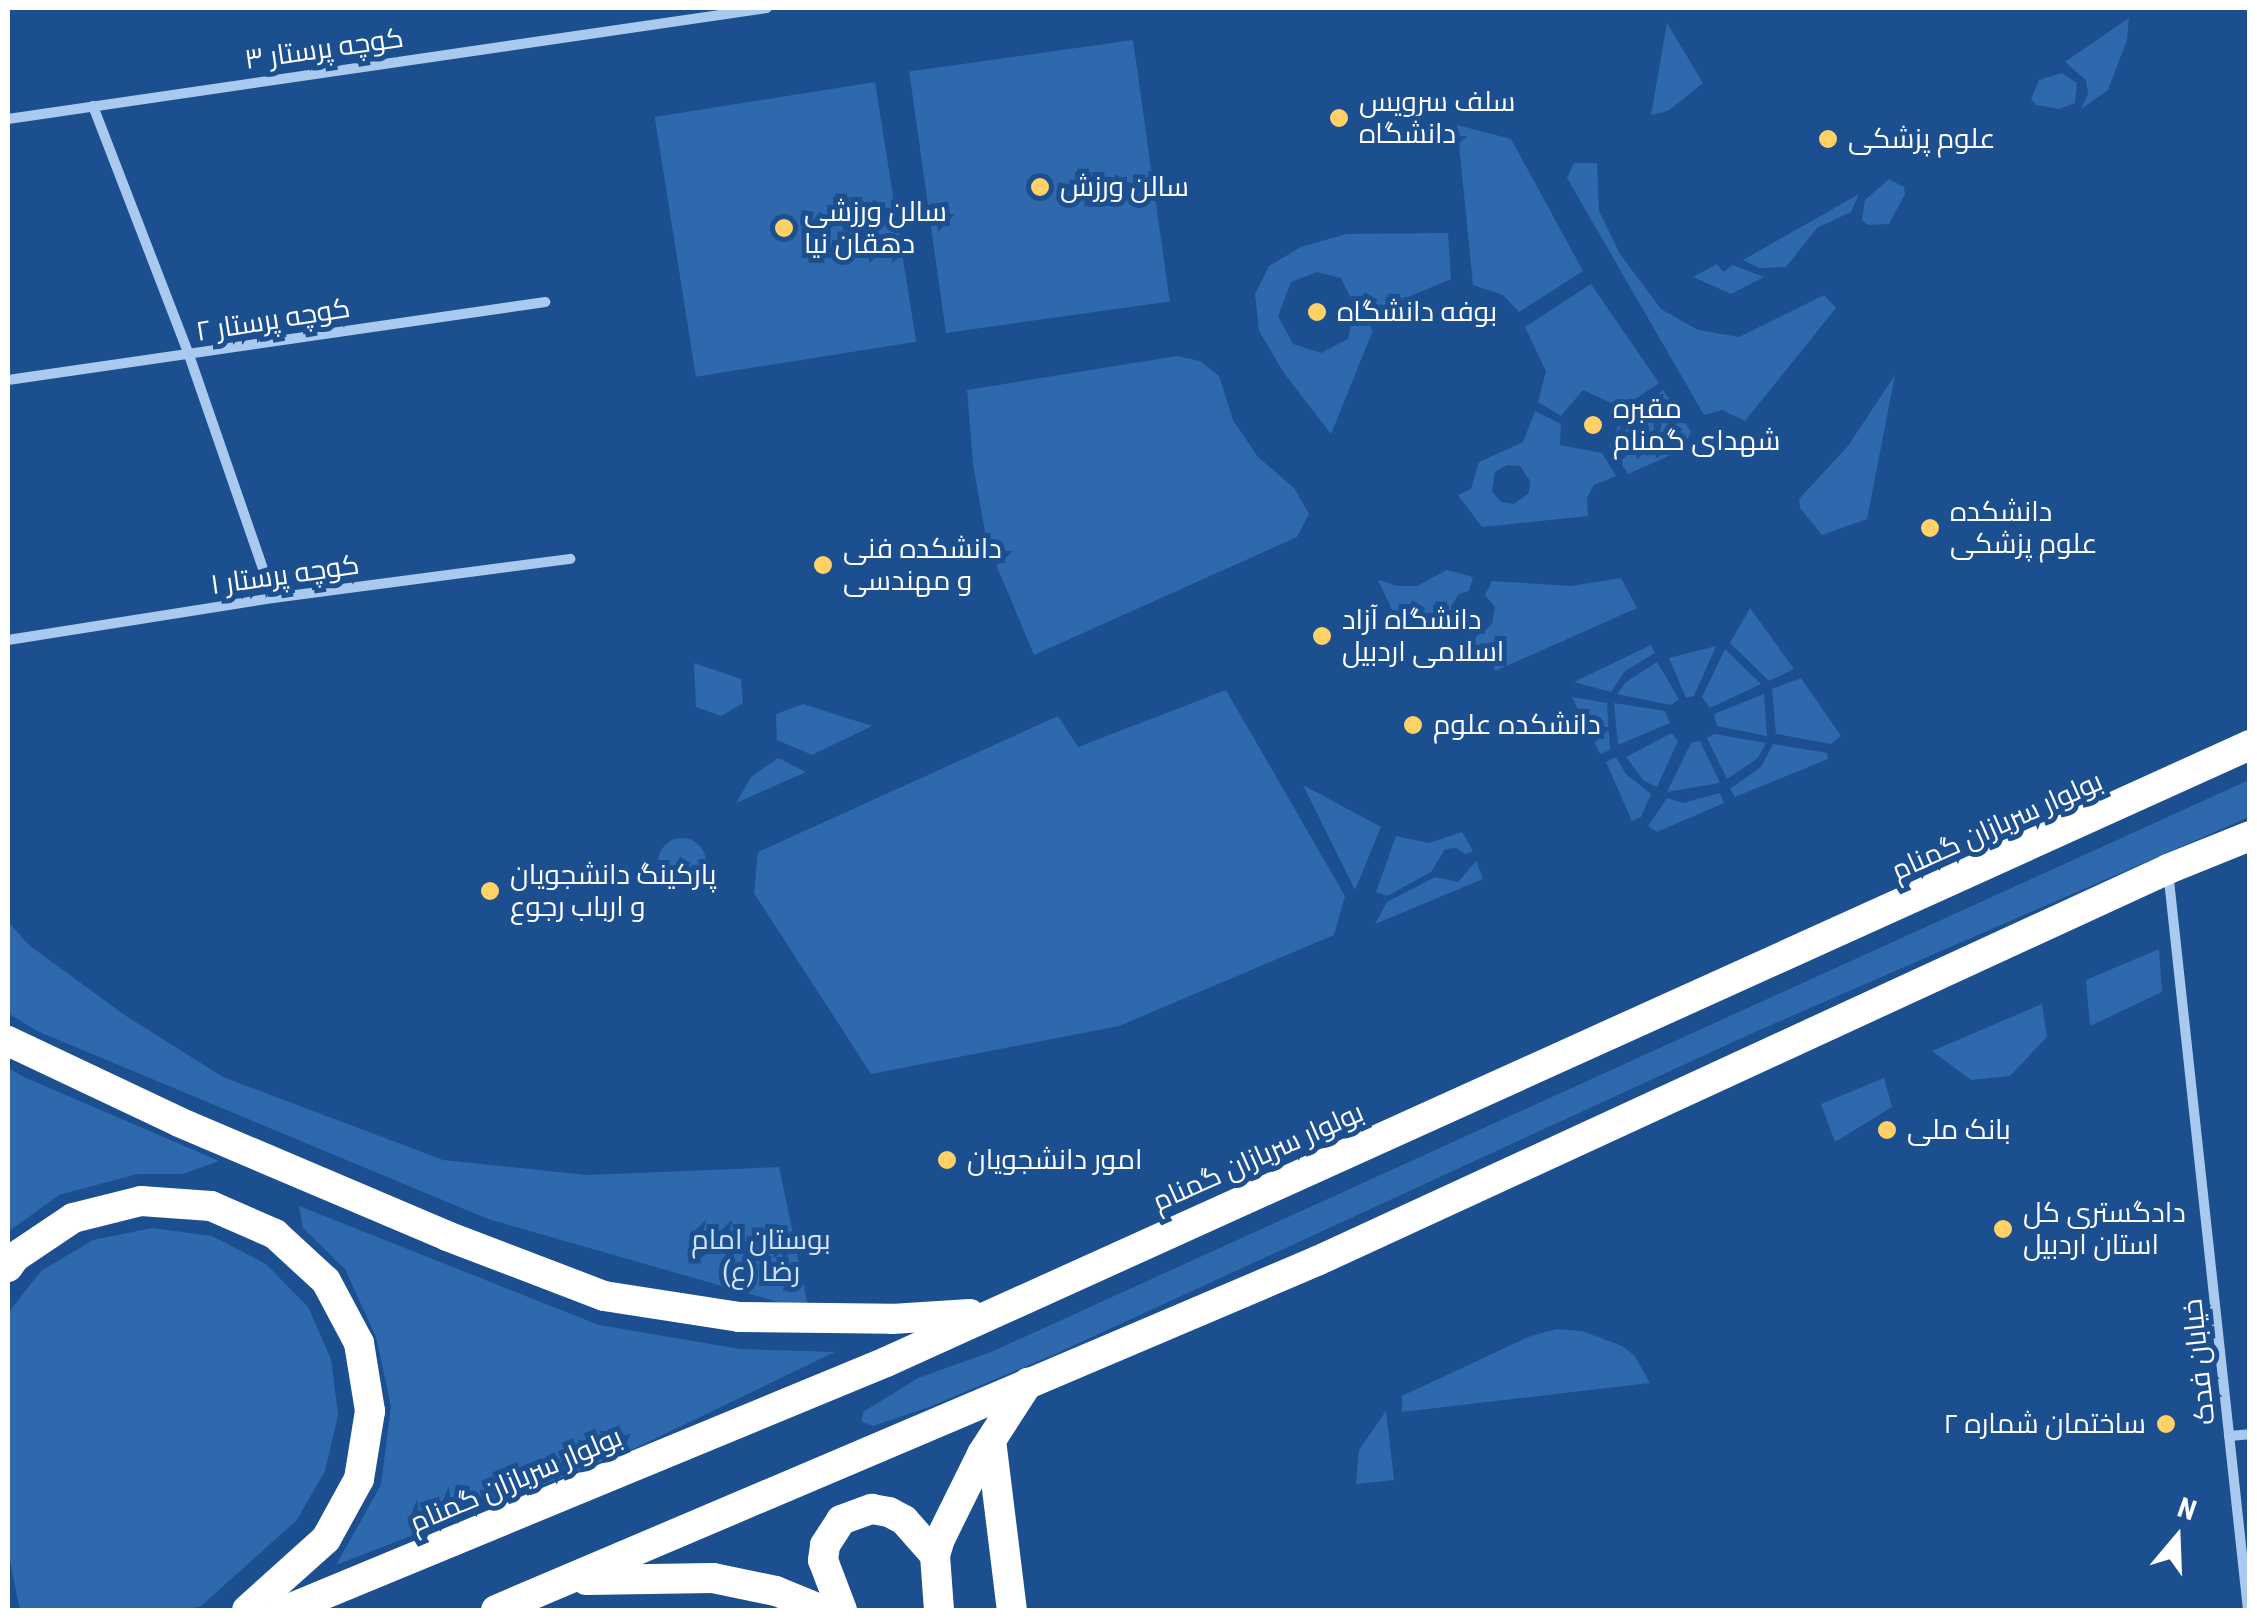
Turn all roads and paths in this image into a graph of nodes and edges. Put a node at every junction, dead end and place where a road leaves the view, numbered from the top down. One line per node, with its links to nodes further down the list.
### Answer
1 (766, 8): 2 (street, کوچه پرستار ۳)
2 (94, 106): 3 (street, کوچه پرستار ۳); 5 (street)
3 (8, 120)
4 (544, 302): 5 (street, کوچه پرستار ۲)
5 (190, 355): 6 (street, کوچه پرستار ۲); 8 (street)
6 (8, 380)
7 (570, 560): 8 (street, کوچه پرستار ۱)
8 (273, 598): 9 (street, کوچه پرستار ۱)
9 (8, 640)
10 (2250, 745): 15 (highway, بولوار سربازان گمنام)
11 (2250, 836): 12 (highway)
12 (2168, 869): 16 (highway); 18 (street, خیابان فدک)
13 (8, 1041): 15 (highway)
14 (8, 1267): 22 (highway)
15 (988, 1313): 23 (highway, بولوار سربازان گمنام)
16 (1028, 1383): 19 (highway); 21 (highway)
17 (2250, 1434): 18 (street)
18 (2230, 1436): 29 (street, خیابان فدک)
19 (991, 1440): 20 (highway); 28 (highway)
20 (935, 1554): 26 (highway); 27 (highway)
21 (568, 1580): 24 (highway); 25 (highway)
22 (247, 1610)
23 (286, 1610)
24 (496, 1610)
25 (822, 1610)
26 (842, 1610)
27 (939, 1610)
28 (1012, 1610)
29 (2248, 1610)

